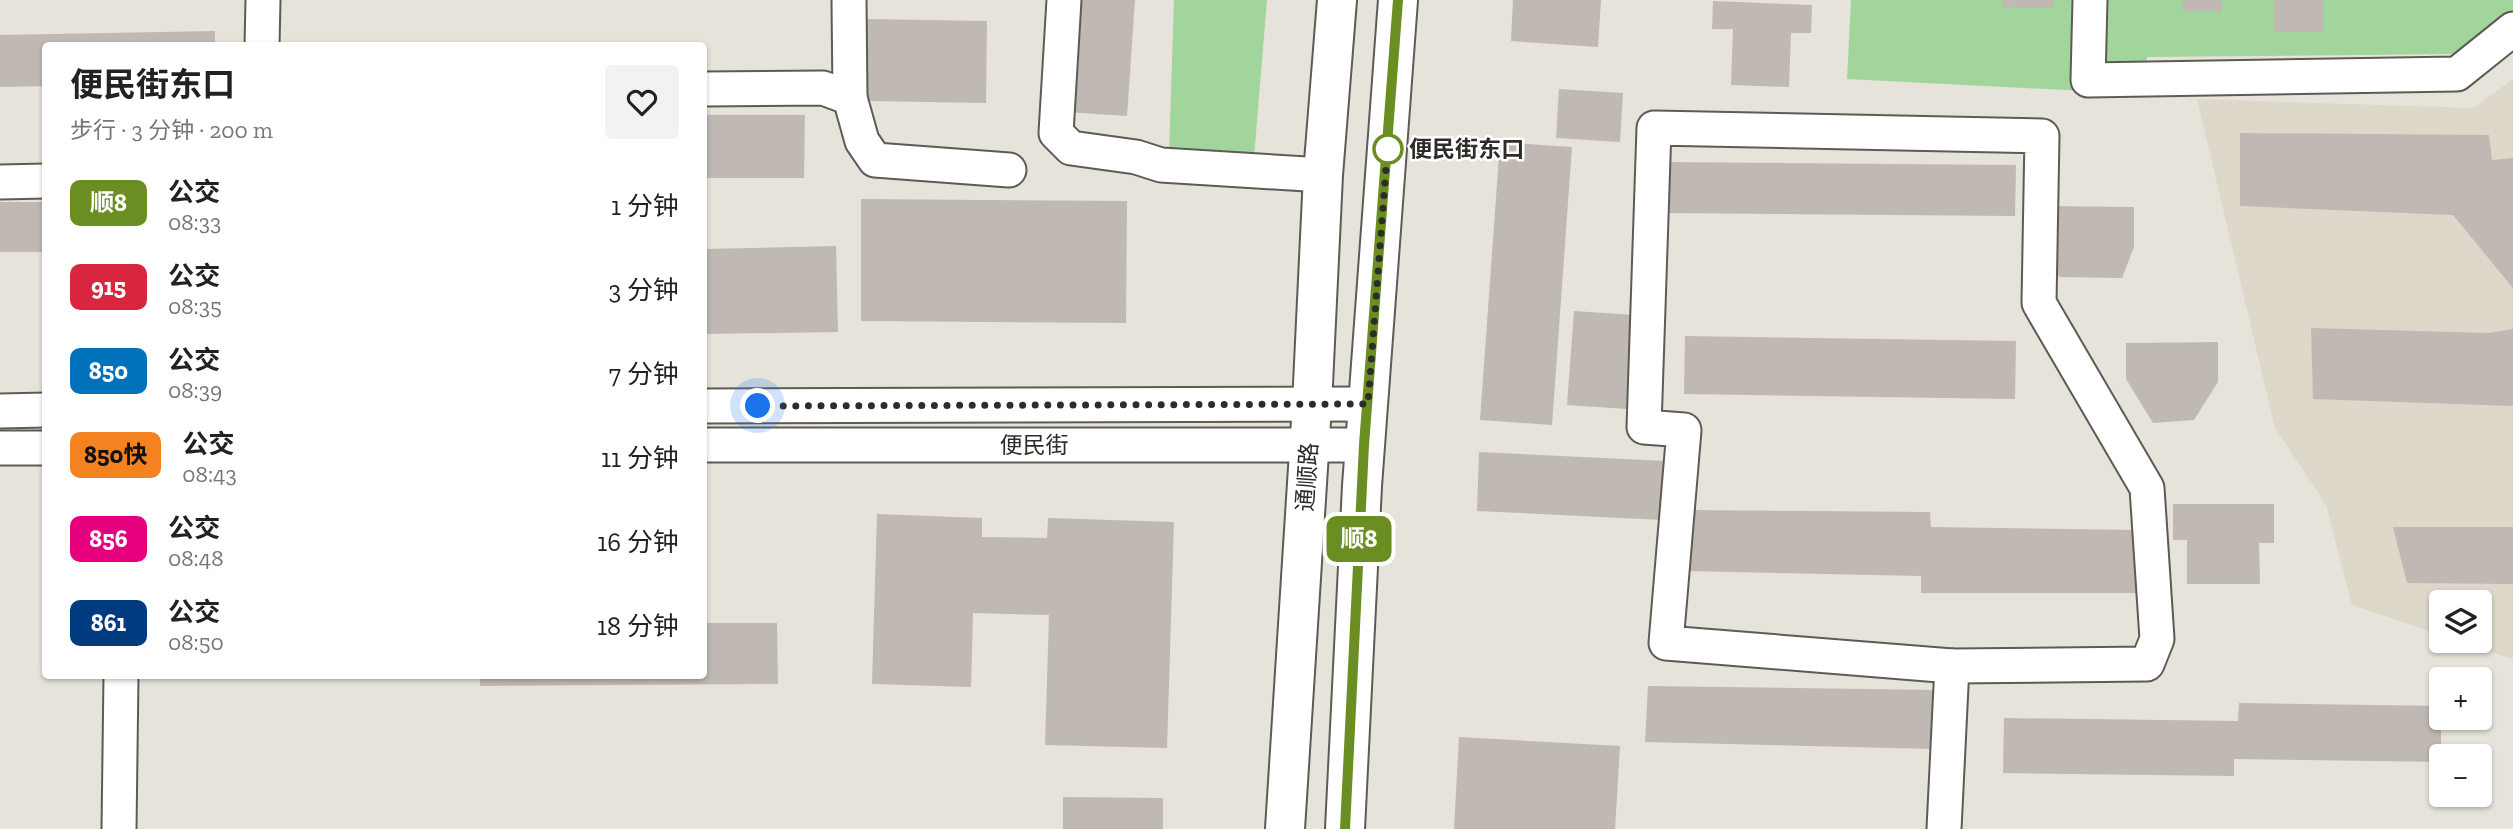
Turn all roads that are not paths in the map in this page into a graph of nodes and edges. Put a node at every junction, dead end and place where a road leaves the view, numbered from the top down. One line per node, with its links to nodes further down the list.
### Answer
1 (263, 0): 8 (street)
2 (849, 0): 10 (street)
3 (1064, 0): 12 (street)
4 (1337, 0): 12 (main road, 通顺路)
5 (1398, 0): 15 (main road)
6 (2090, 0): 7 (street)
7 (2513, 29)
8 (262, 42)
9 (707, 89): 10 (street)
10 (850, 98): 11 (street)
11 (1009, 170)
12 (1323, 175): 16 (main road, 通顺路)
13 (42, 181): 14 (street)
14 (0, 182)
15 (1368, 404): 16 (street, 便民街); 21 (main road)
16 (1312, 405): 17 (street, 便民街); 20 (main road, 通顺路)
17 (707, 406)
18 (42, 410): 19 (street)
19 (0, 411)
20 (1309, 444): 21 (street, 便民街); 22 (street, 便民街); 28 (main road, 通顺路)
21 (1364, 445): 29 (main road)
22 (707, 446)
23 (0, 448): 24 (street)
24 (42, 448)
25 (1952, 666): 25 (street); 30 (street)
26 (121, 679): 27 (street)
27 (119, 829)
28 (1285, 829)
29 (1345, 829)
30 (1944, 829)

